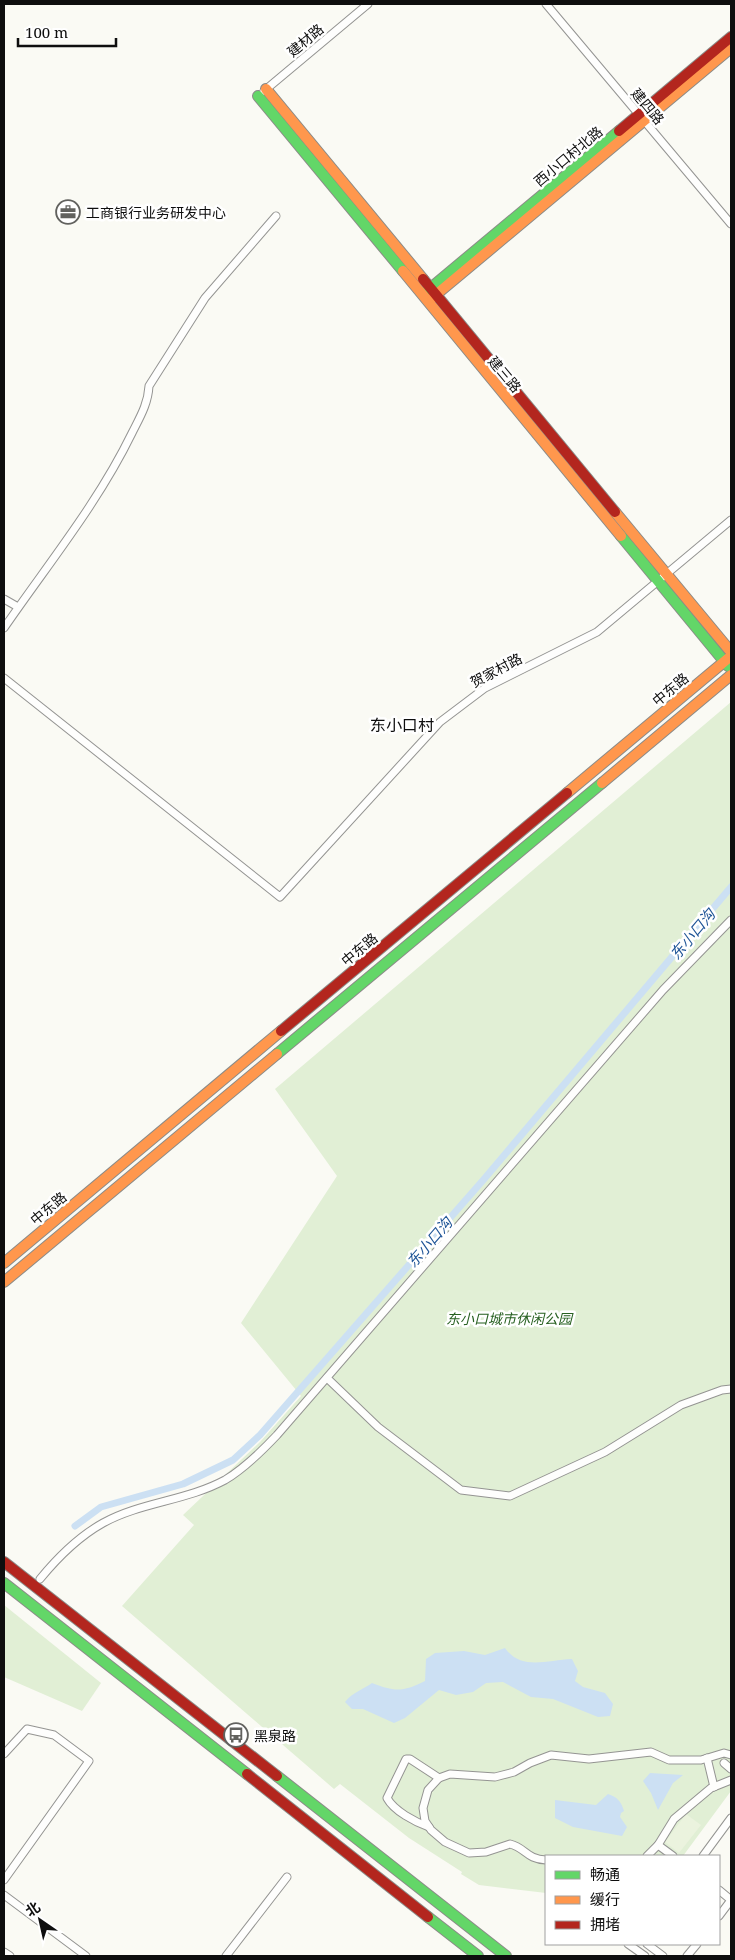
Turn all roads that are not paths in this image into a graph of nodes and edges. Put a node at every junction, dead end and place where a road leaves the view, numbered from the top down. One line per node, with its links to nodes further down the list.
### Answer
1 (368, 4): 5 (street, 建材路)
2 (546, 4): 6 (street, 建四路)
3 (731, 37): 6 (main road, 西小口村北路)
4 (731, 48): 6 (main road, 西小口村北路)
5 (262, 93): 9 (main road, 建三路); 10 (main road, 建三路)
6 (642, 117): 8 (street, 建四路); 9 (main road, 西小口村北路)
7 (276, 216): 15 (street)
8 (731, 224)
9 (433, 292): 10 (main road, 西小口村北路); 12 (main road, 建三路)
10 (425, 299): 13 (main road, 建三路)
11 (731, 520): 12 (street, 贺家村路)
12 (667, 574): 13 (street, 贺家村路); 17 (main road, 建三路)
13 (658, 581): 18 (main road, 建三路); 20 (street, 贺家村路)
14 (4, 599): 15 (street)
15 (18, 607): 16 (street)
16 (4, 628)
17 (731, 652)
18 (729, 662): 22 (main road, 中东路)
19 (731, 675): 23 (main road, 中东路)
20 (4, 678)
21 (731, 920): 24 (street)
22 (4, 1263)
23 (4, 1282)
24 (327, 1378): 25 (street); 27 (street)
25 (731, 1389)
26 (6, 1564): 58 (main road)
27 (40, 1579)
28 (4, 1583): 57 (main road)
29 (4, 1754): 45 (street)
30 (731, 1755): 31 (street)
31 (707, 1758): 34 (street); 36 (street)
32 (724, 1763): 33 (street)
33 (731, 1769)
34 (439, 1778): 38 (street); 38 (street)
35 (731, 1780): 36 (street)
36 (714, 1787): 39 (street)
37 (731, 1818): 42 (street)
38 (429, 1827): 43 (street)
39 (658, 1844): 40 (street); 41 (street)
40 (648, 1855)
41 (673, 1855)
42 (704, 1855)
43 (545, 1860)
44 (287, 1877): 56 (street)
45 (4, 1880)
46 (720, 1891): 48 (street)
47 (4, 1895): 55 (street)
48 (731, 1900): 49 (street)
49 (720, 1915)
50 (629, 1945): 59 (street)
51 (648, 1945): 60 (street)
52 (696, 1945): 61 (street)
53 (4, 1952): 54 (street)
54 (10, 1956)
55 (86, 1956)
56 (226, 1956)
57 (478, 1956)
58 (506, 1956)
59 (645, 1956)
60 (663, 1956)
61 (687, 1956)

